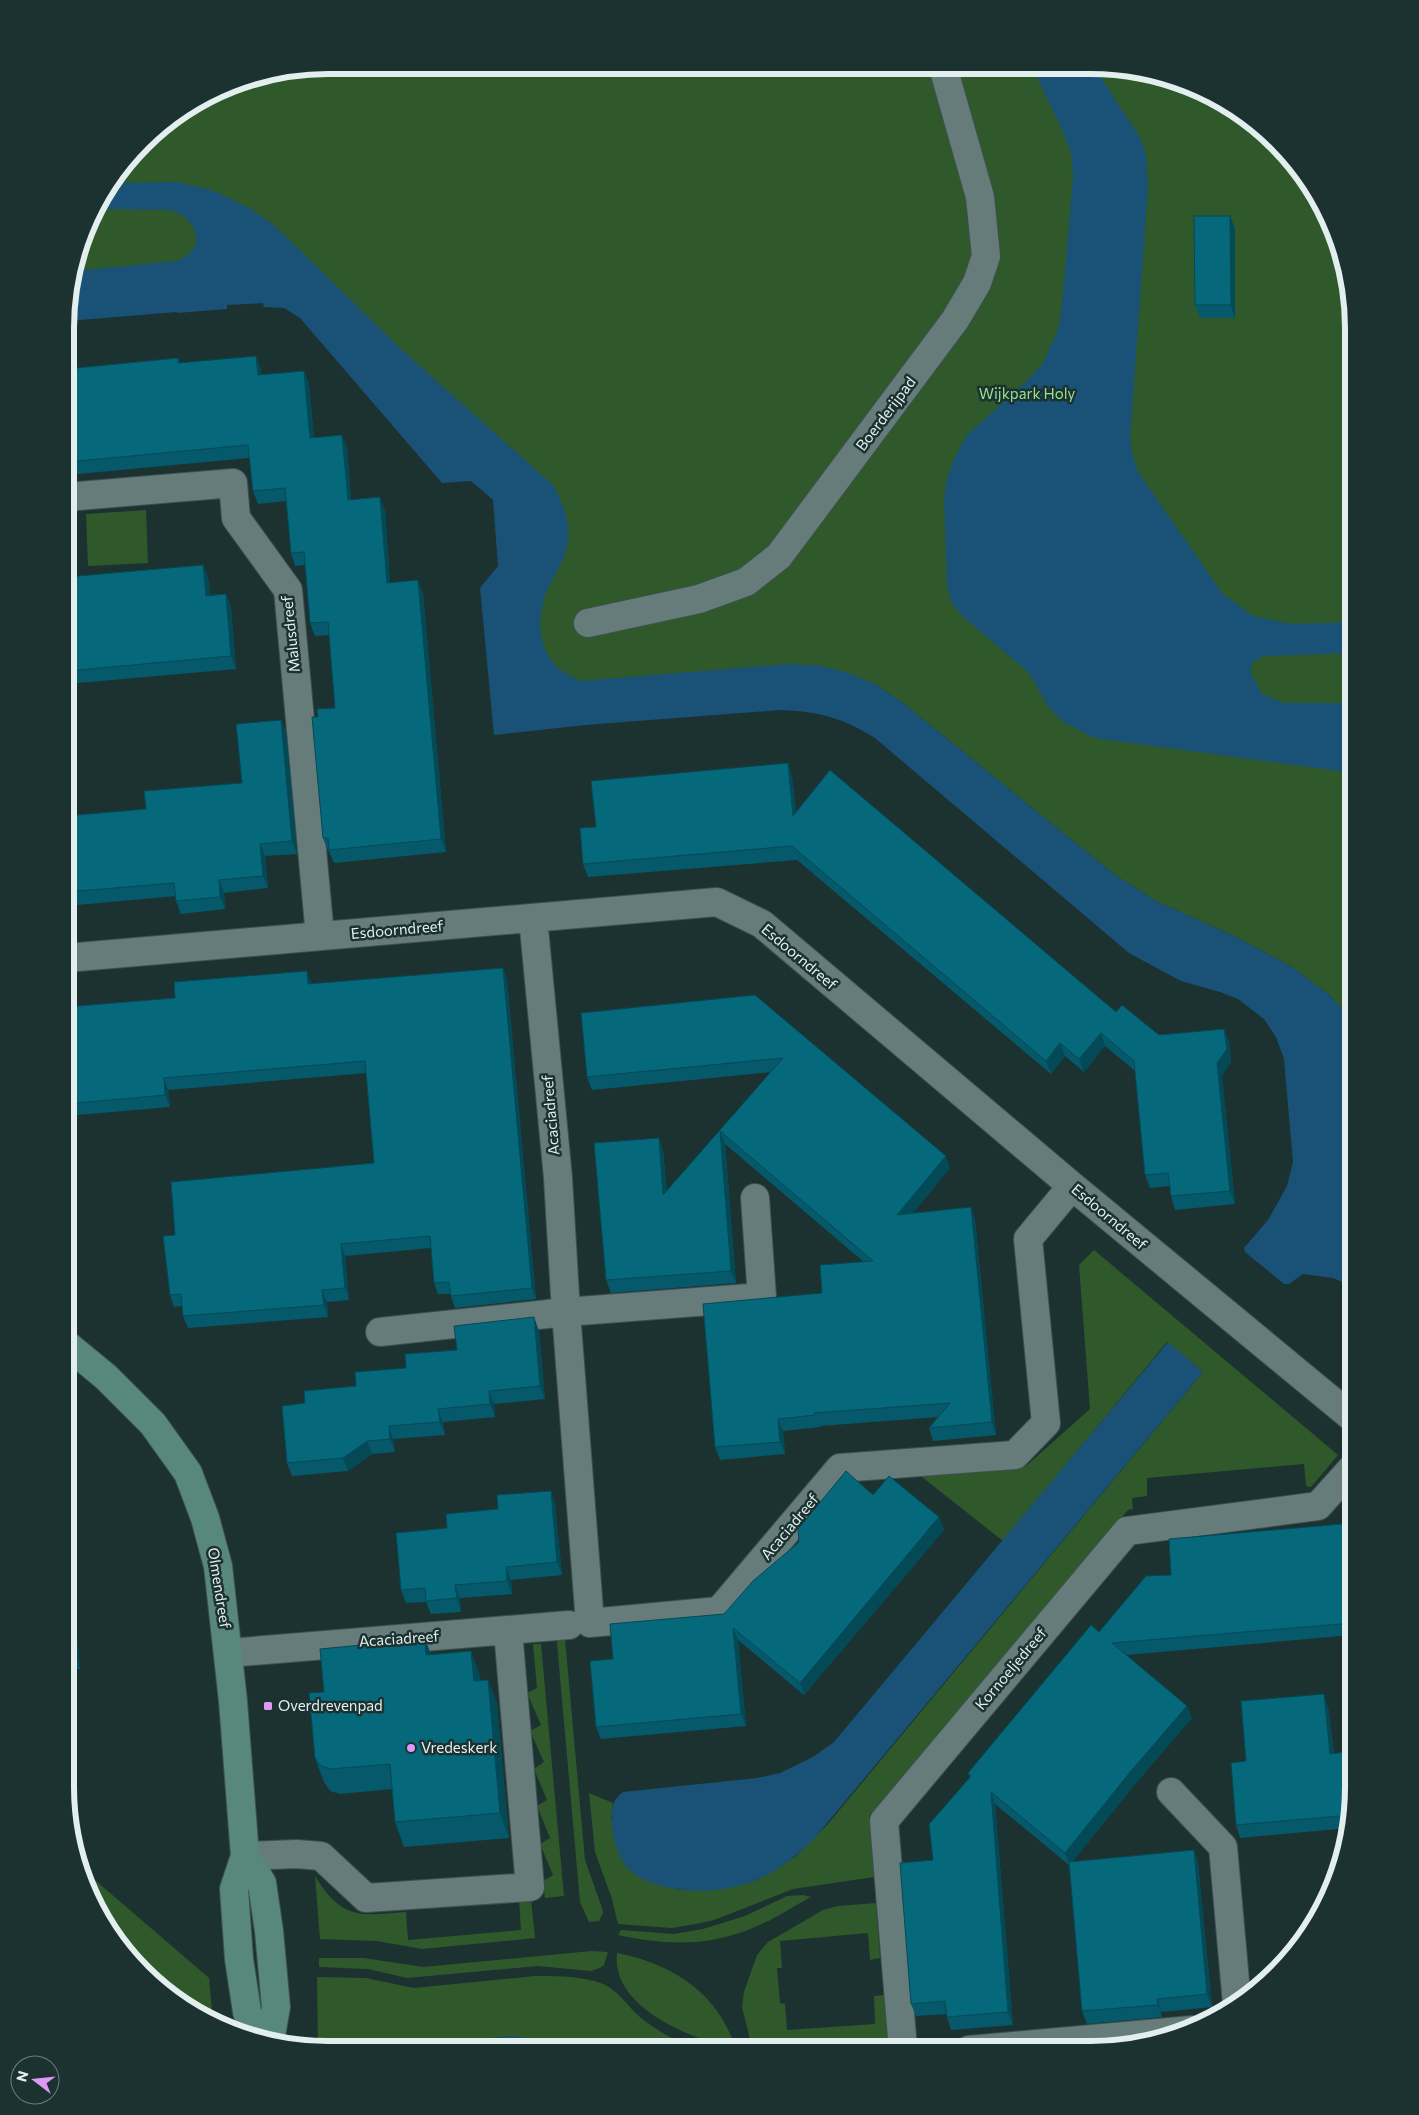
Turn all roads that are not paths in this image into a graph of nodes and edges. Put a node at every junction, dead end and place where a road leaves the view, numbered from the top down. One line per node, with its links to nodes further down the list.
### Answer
1 (945, 74): 3 (street, Boerderijpad)
2 (74, 496): 5 (street, Malusdreef)
3 (588, 623)
4 (533, 918): 5 (street, Esdoorndreef); 7 (street, Esdoorndreef); 9 (street, Acaciadreef)
5 (320, 936): 6 (street, Esdoorndreef)
6 (74, 957)
7 (1072, 1186): 9 (street, Acaciadreef); 12 (street, Esdoorndreef)
8 (755, 1198): 9 (street)
9 (566, 1312): 10 (street)
10 (380, 1332)
11 (74, 1351): 16 (street, Olmendreef)
12 (1345, 1412)
13 (1345, 1476): 23 (street, Kornoeljedreef)
14 (570, 1625): 15 (street, Acaciadreef)
15 (508, 1630): 16 (street, Acaciadreef); 18 (street)
16 (228, 1653): 18 (street, Olmendreef)
17 (1170, 1792): 19 (street)
18 (245, 1856): 20 (street, Olmendreef); 22 (street, Olmendreef)
19 (1236, 1995)
20 (252, 2030)
21 (1156, 2033): 24 (street)
22 (271, 2035)
23 (902, 2041)
24 (1069, 2041)

